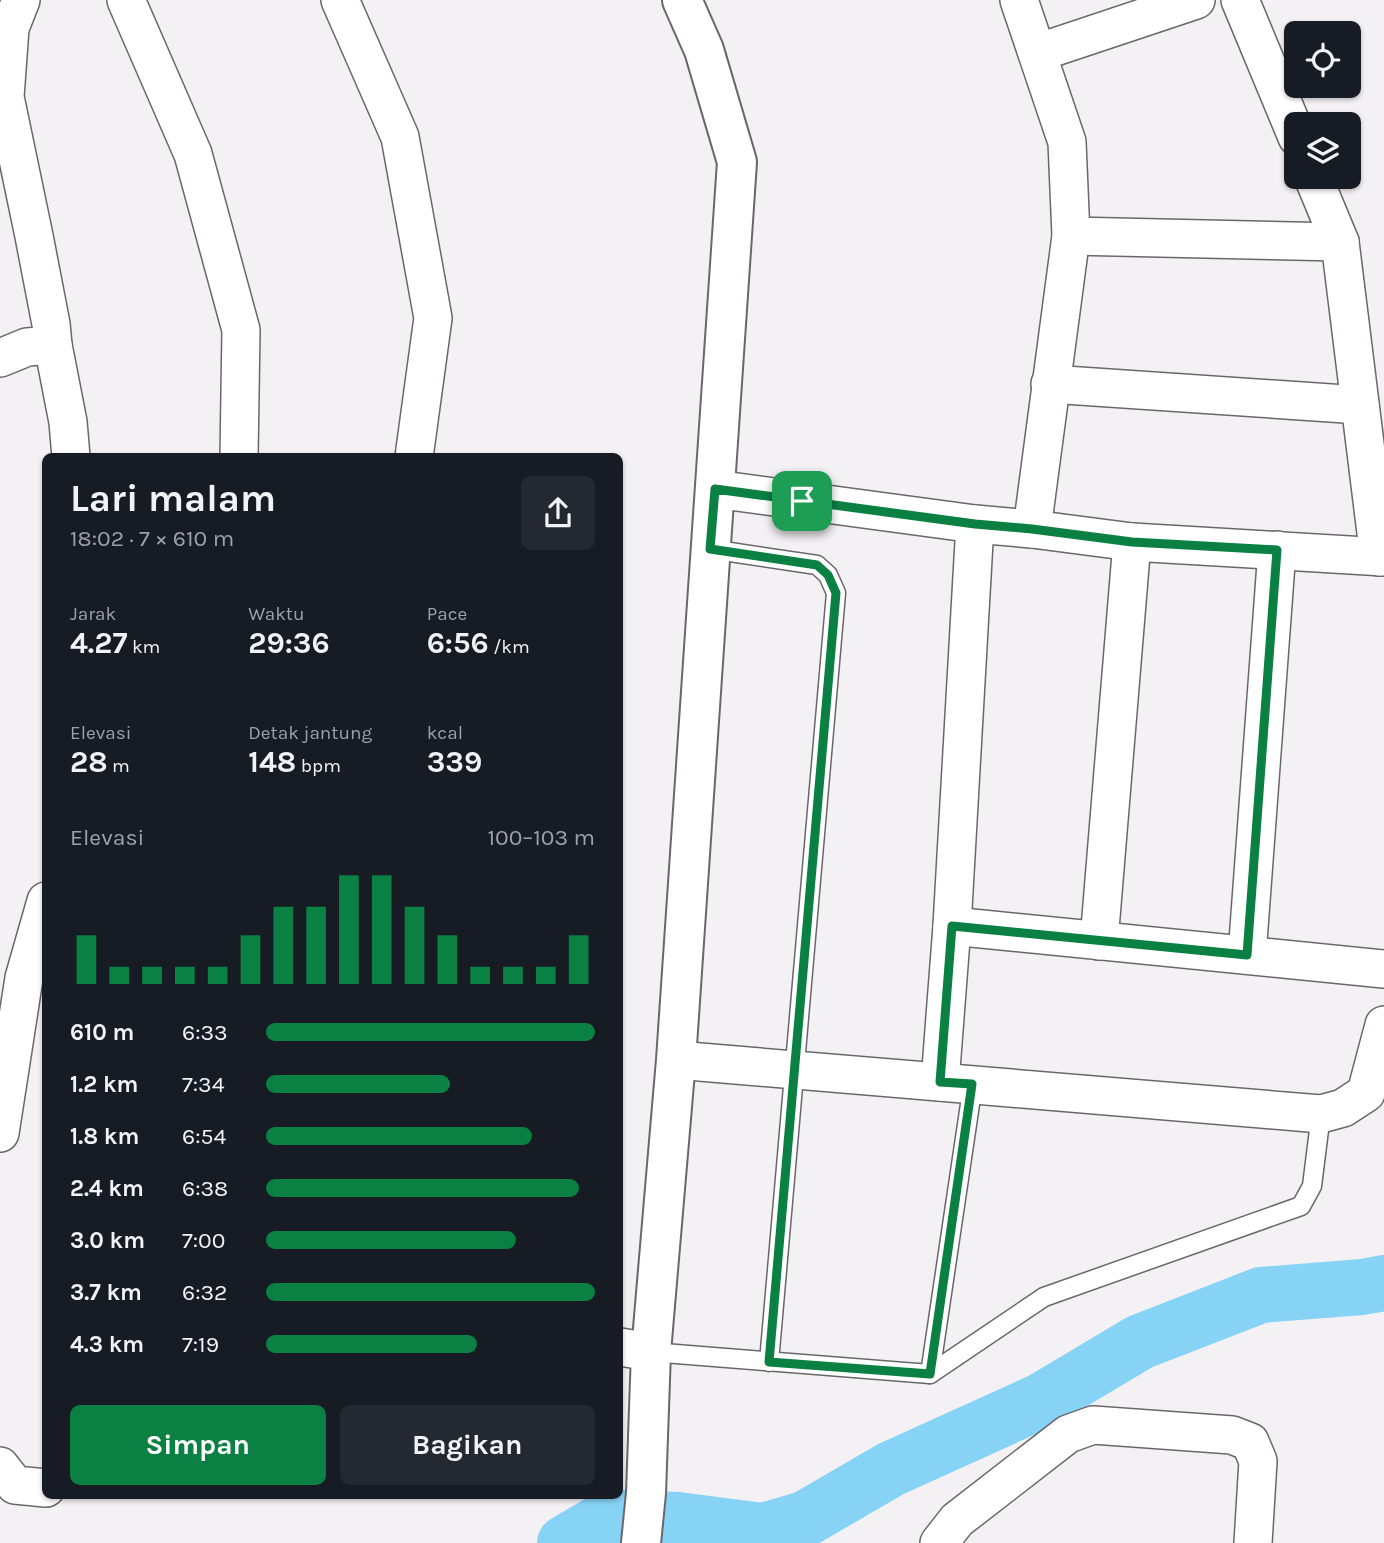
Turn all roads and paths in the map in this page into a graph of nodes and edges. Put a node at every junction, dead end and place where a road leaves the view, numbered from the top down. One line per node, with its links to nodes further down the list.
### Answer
1 (21, 0): 13 (street)
2 (126, 0): 18 (street)
3 (340, 0): 19 (street)
4 (682, 0): 20 (street)
5 (1019, 0): 8 (street)
6 (1196, 0): 8 (street)
7 (1240, 0): 9 (street)
8 (1037, 53): 11 (street)
9 (1287, 112)
10 (1318, 189): 12 (street)
11 (1071, 236): 12 (street); 15 (street)
12 (1340, 242): 16 (street)
13 (53, 345): 14 (street); 17 (street)
14 (0, 358)
15 (1050, 384): 16 (street); 22 (street)
16 (1360, 405): 26 (street)
17 (71, 453)
18 (239, 453)
19 (415, 453)
20 (715, 489): 21 (street); 24 (street)
21 (975, 524): 22 (street); 28 (street)
22 (1032, 529): 23 (street)
23 (1132, 542): 25 (street); 29 (street)
24 (710, 549): 34 (street); 35 (lane)
25 (1277, 550): 26 (street); 30 (street)
26 (1381, 557)
27 (42, 914): 32 (street)
28 (952, 926): 29 (street); 36 (street)
29 (1099, 941): 30 (street)
30 (1247, 955): 31 (street)
31 (1384, 969)
32 (23, 978): 38 (street)
33 (1384, 1025): 37 (street)
34 (676, 1060): 35 (street); 39 (street)
35 (796, 1070): 36 (street); 40 (lane)
36 (956, 1083): 37 (street); 41 (lane)
37 (1321, 1114): 41 (lane)
38 (0, 1133)
39 (635, 1350): 40 (lane); 45 (street)
40 (769, 1362): 41 (lane)
41 (930, 1374)
42 (0, 1466): 43 (street)
43 (42, 1488)
44 (946, 1542): 46 (street)
45 (641, 1543)
46 (1253, 1543)

